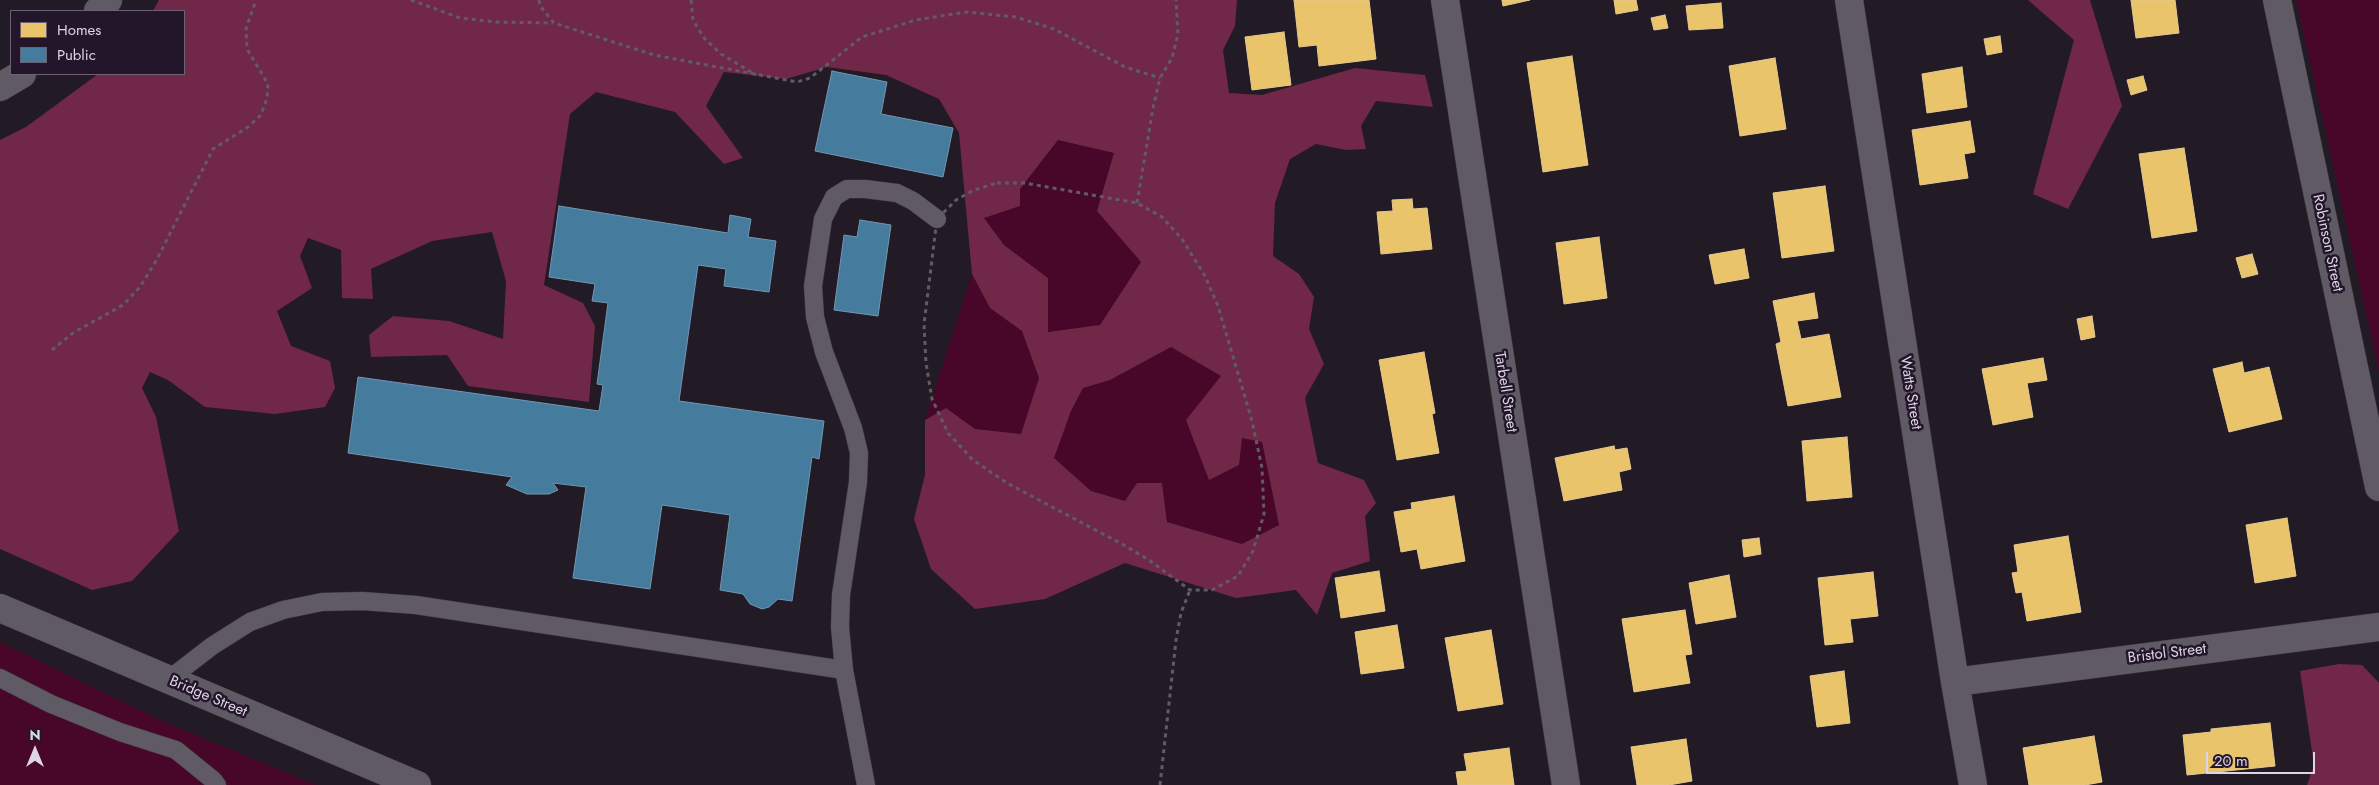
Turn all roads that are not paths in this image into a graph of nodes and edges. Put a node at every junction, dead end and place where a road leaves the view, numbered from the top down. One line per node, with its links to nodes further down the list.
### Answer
1 (108, 0): 5 (street)
2 (1445, 0): 19 (street, Tarbell Street)
3 (1849, 0): 15 (street, Watts Street)
4 (2277, 0): 9 (street, Robinson Street)
5 (99, 10)
6 (20, 75): 7 (street)
7 (0, 87)
8 (937, 218): 12 (lane)
9 (2379, 487)
10 (0, 608): 14 (street, Bridge Street)
11 (2379, 627): 15 (street, Bristol Street)
12 (844, 670): 14 (lane); 18 (lane)
13 (0, 678): 16 (lane)
14 (168, 680): 17 (street, Bridge Street)
15 (1955, 682): 20 (street, Watts Street)
16 (217, 785)
17 (417, 785)
18 (866, 785)
19 (1566, 785)
20 (1973, 785)

